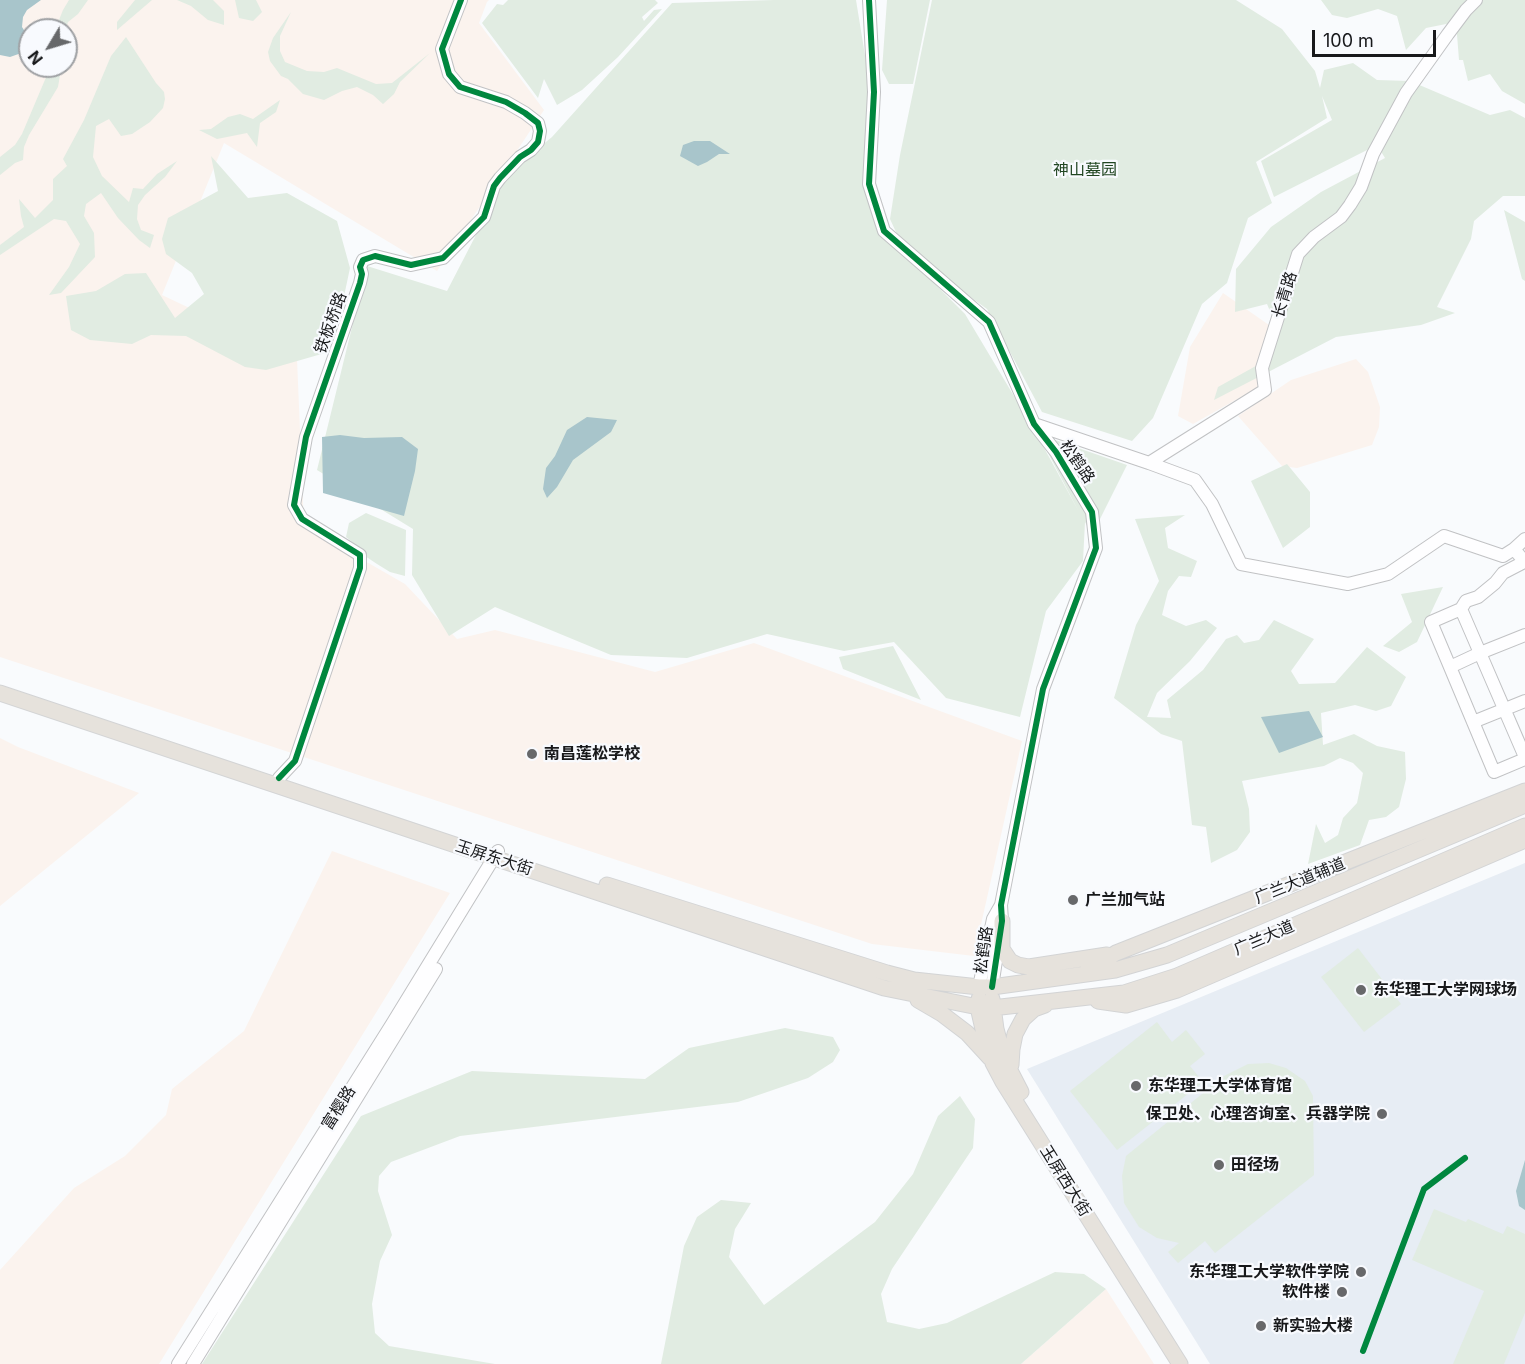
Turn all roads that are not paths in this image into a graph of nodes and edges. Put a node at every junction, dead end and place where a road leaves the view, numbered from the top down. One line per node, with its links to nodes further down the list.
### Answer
1 (461, 0): 19 (street, 铁板桥路)
2 (869, 0): 4 (street, 松鹤路)
3 (1476, 0): 5 (street, 长青路)
4 (1034, 424): 5 (street); 25 (street, 松鹤路)
5 (1149, 462): 7 (street)
6 (1525, 539): 7 (street)
7 (1514, 549): 8 (street)
8 (1525, 562): 9 (street)
9 (1461, 609): 11 (street); 12 (street)
10 (1525, 635): 11 (street)
11 (1480, 653): 12 (street); 16 (street)
12 (1450, 666): 17 (street)
13 (0, 686): 19 (main road, 玉屏东大街)
14 (0, 693): 24 (main road, 玉屏东大街)
15 (1525, 701): 16 (street)
16 (1504, 709): 17 (street); 18 (street)
17 (1473, 722): 18 (street)
18 (1525, 758)
19 (279, 778): 24 (main road, 玉屏东大街)
20 (1525, 791): 27 (main road, 广兰大道辅道)
21 (1525, 805): 28 (main road, 广兰大道)
22 (1525, 826): 31 (main road, 广兰大道)
23 (1525, 840): 31 (main road)
24 (500, 856): 29 (main road, 玉屏东大街); 30 (main road, 玉屏东大街); 36 (street, 富樱路); 37 (street, 富樱路)
25 (1001, 913): 26 (main road); 29 (street, 松鹤路)
26 (1002, 949): 27 (main road); 28 (main road)
27 (1116, 953): 28 (main road, 广兰大道辅道)
28 (1085, 973): 29 (main road, 广兰大道)
29 (986, 987): 33 (main road, 玉屏西大街)
30 (905, 993): 33 (main road, 玉屏东大街); 34 (main road)
31 (1083, 999): 32 (main road, 广兰大道)
32 (1054, 1002): 33 (main road, 广兰大道); 35 (main road)
33 (985, 1007): 34 (main road, 玉屏西大街); 35 (main road, 玉屏西大街)
34 (993, 1063): 38 (main road, 玉屏西大街)
35 (1012, 1077): 39 (main road, 玉屏西大街)
36 (178, 1364)
37 (193, 1364)
38 (1180, 1364)
39 (1189, 1364)

